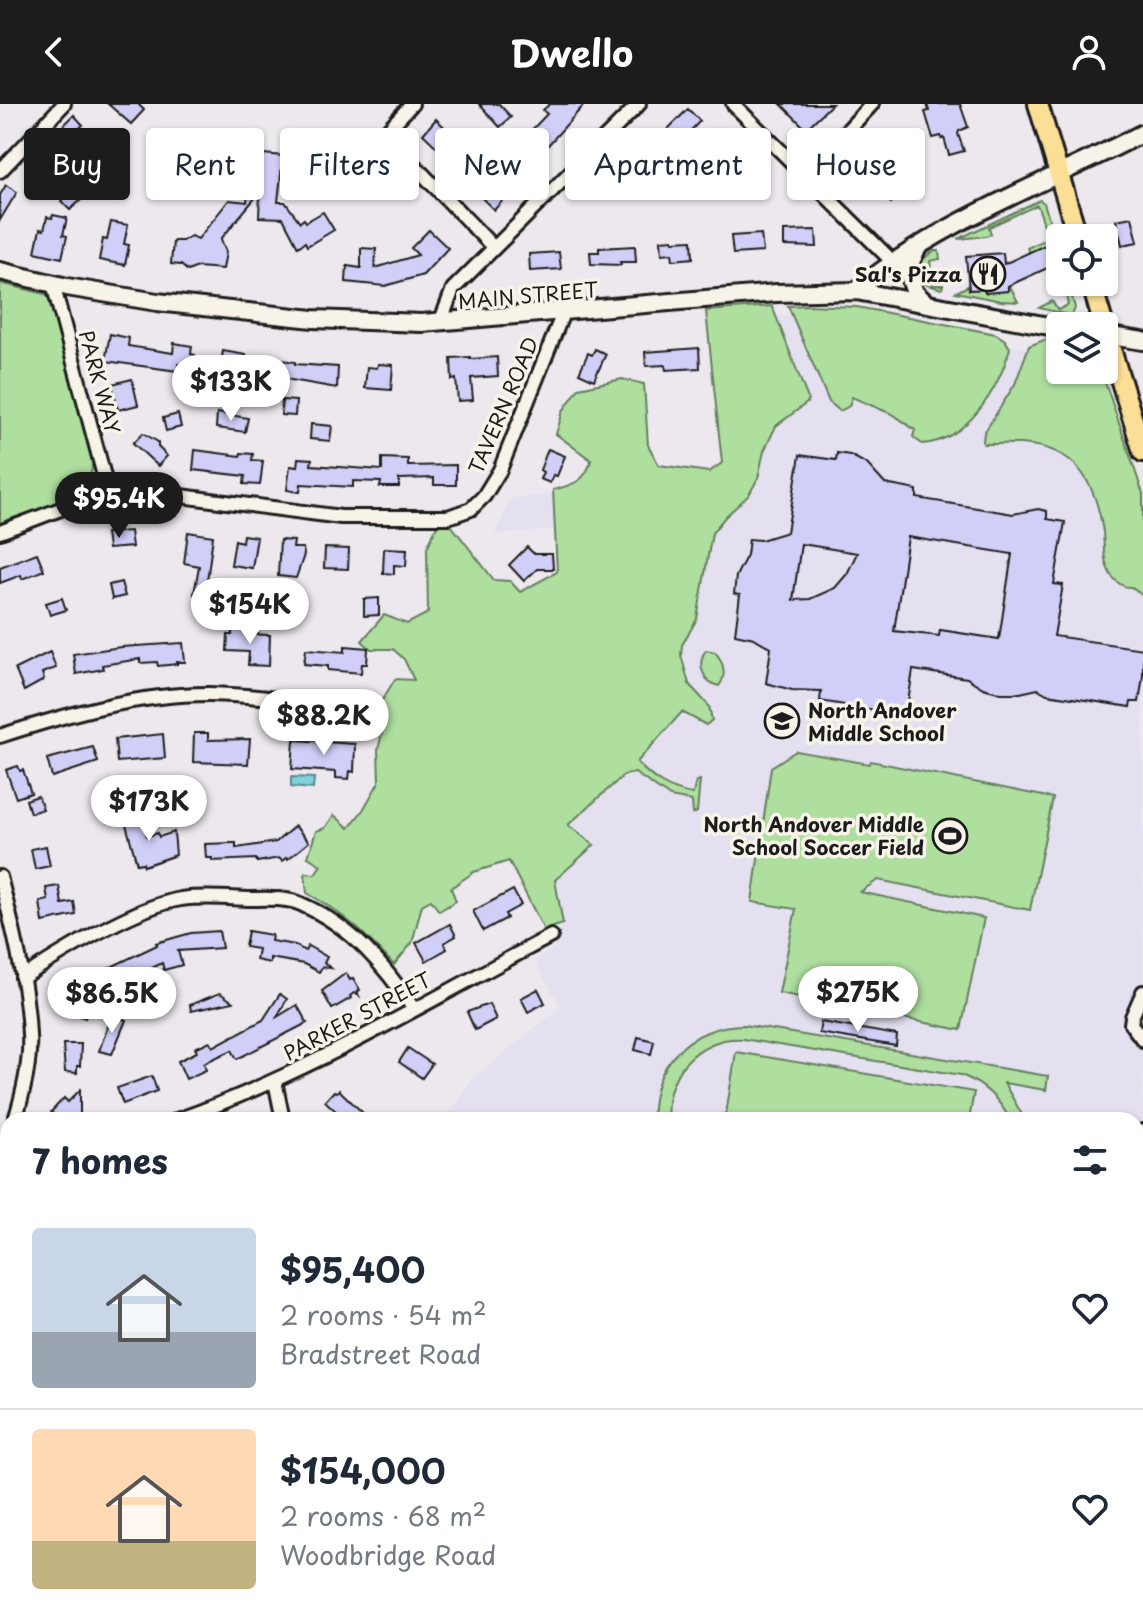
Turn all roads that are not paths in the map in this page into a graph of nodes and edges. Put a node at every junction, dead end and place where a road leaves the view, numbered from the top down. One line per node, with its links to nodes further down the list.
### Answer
1 (64, 104): 10 (street)
2 (412, 104): 15 (street)
3 (639, 104): 15 (street)
4 (733, 104): 9 (street)
5 (872, 104): 7 (street)
6 (1038, 104): 11 (main road)
7 (850, 128)
8 (1143, 133): 11 (main road)
9 (787, 157)
10 (0, 171)
11 (1060, 174): 13 (main road); 14 (main road)
12 (831, 200): 16 (street)
13 (1074, 224)
14 (918, 247): 16 (main road); 20 (main road)
15 (494, 248): 22 (street)
16 (892, 261): 19 (main road)
17 (0, 271): 18 (main road, MAIN STREET)
18 (53, 284): 22 (main road, MAIN STREET); 28 (street, PARK WAY)
19 (856, 291): 20 (main road, MAIN STREET); 21 (main road, MAIN STREET)
20 (926, 303): 23 (main road, MAIN STREET)
21 (563, 313): 22 (main road, MAIN STREET); 28 (street, TAVERN ROAD)
22 (440, 323)
23 (1046, 325)
24 (1118, 335): 25 (main road)
25 (1143, 341)
26 (1118, 374): 27 (main road)
27 (1143, 452)
28 (108, 491): 29 (street)
29 (0, 532)
30 (374, 714): 31 (street)
31 (0, 736)
32 (0, 877): 34 (street)
33 (551, 936): 36 (street, PARKER STREET)
34 (22, 978): 36 (street); 39 (street)
35 (1143, 992): 37 (street)
36 (413, 1008): 38 (street, PARKER STREET)
37 (1143, 1040)
38 (275, 1081): 40 (street, PARKER STREET); 41 (street)
39 (17, 1112)
40 (197, 1112)
41 (283, 1112)

